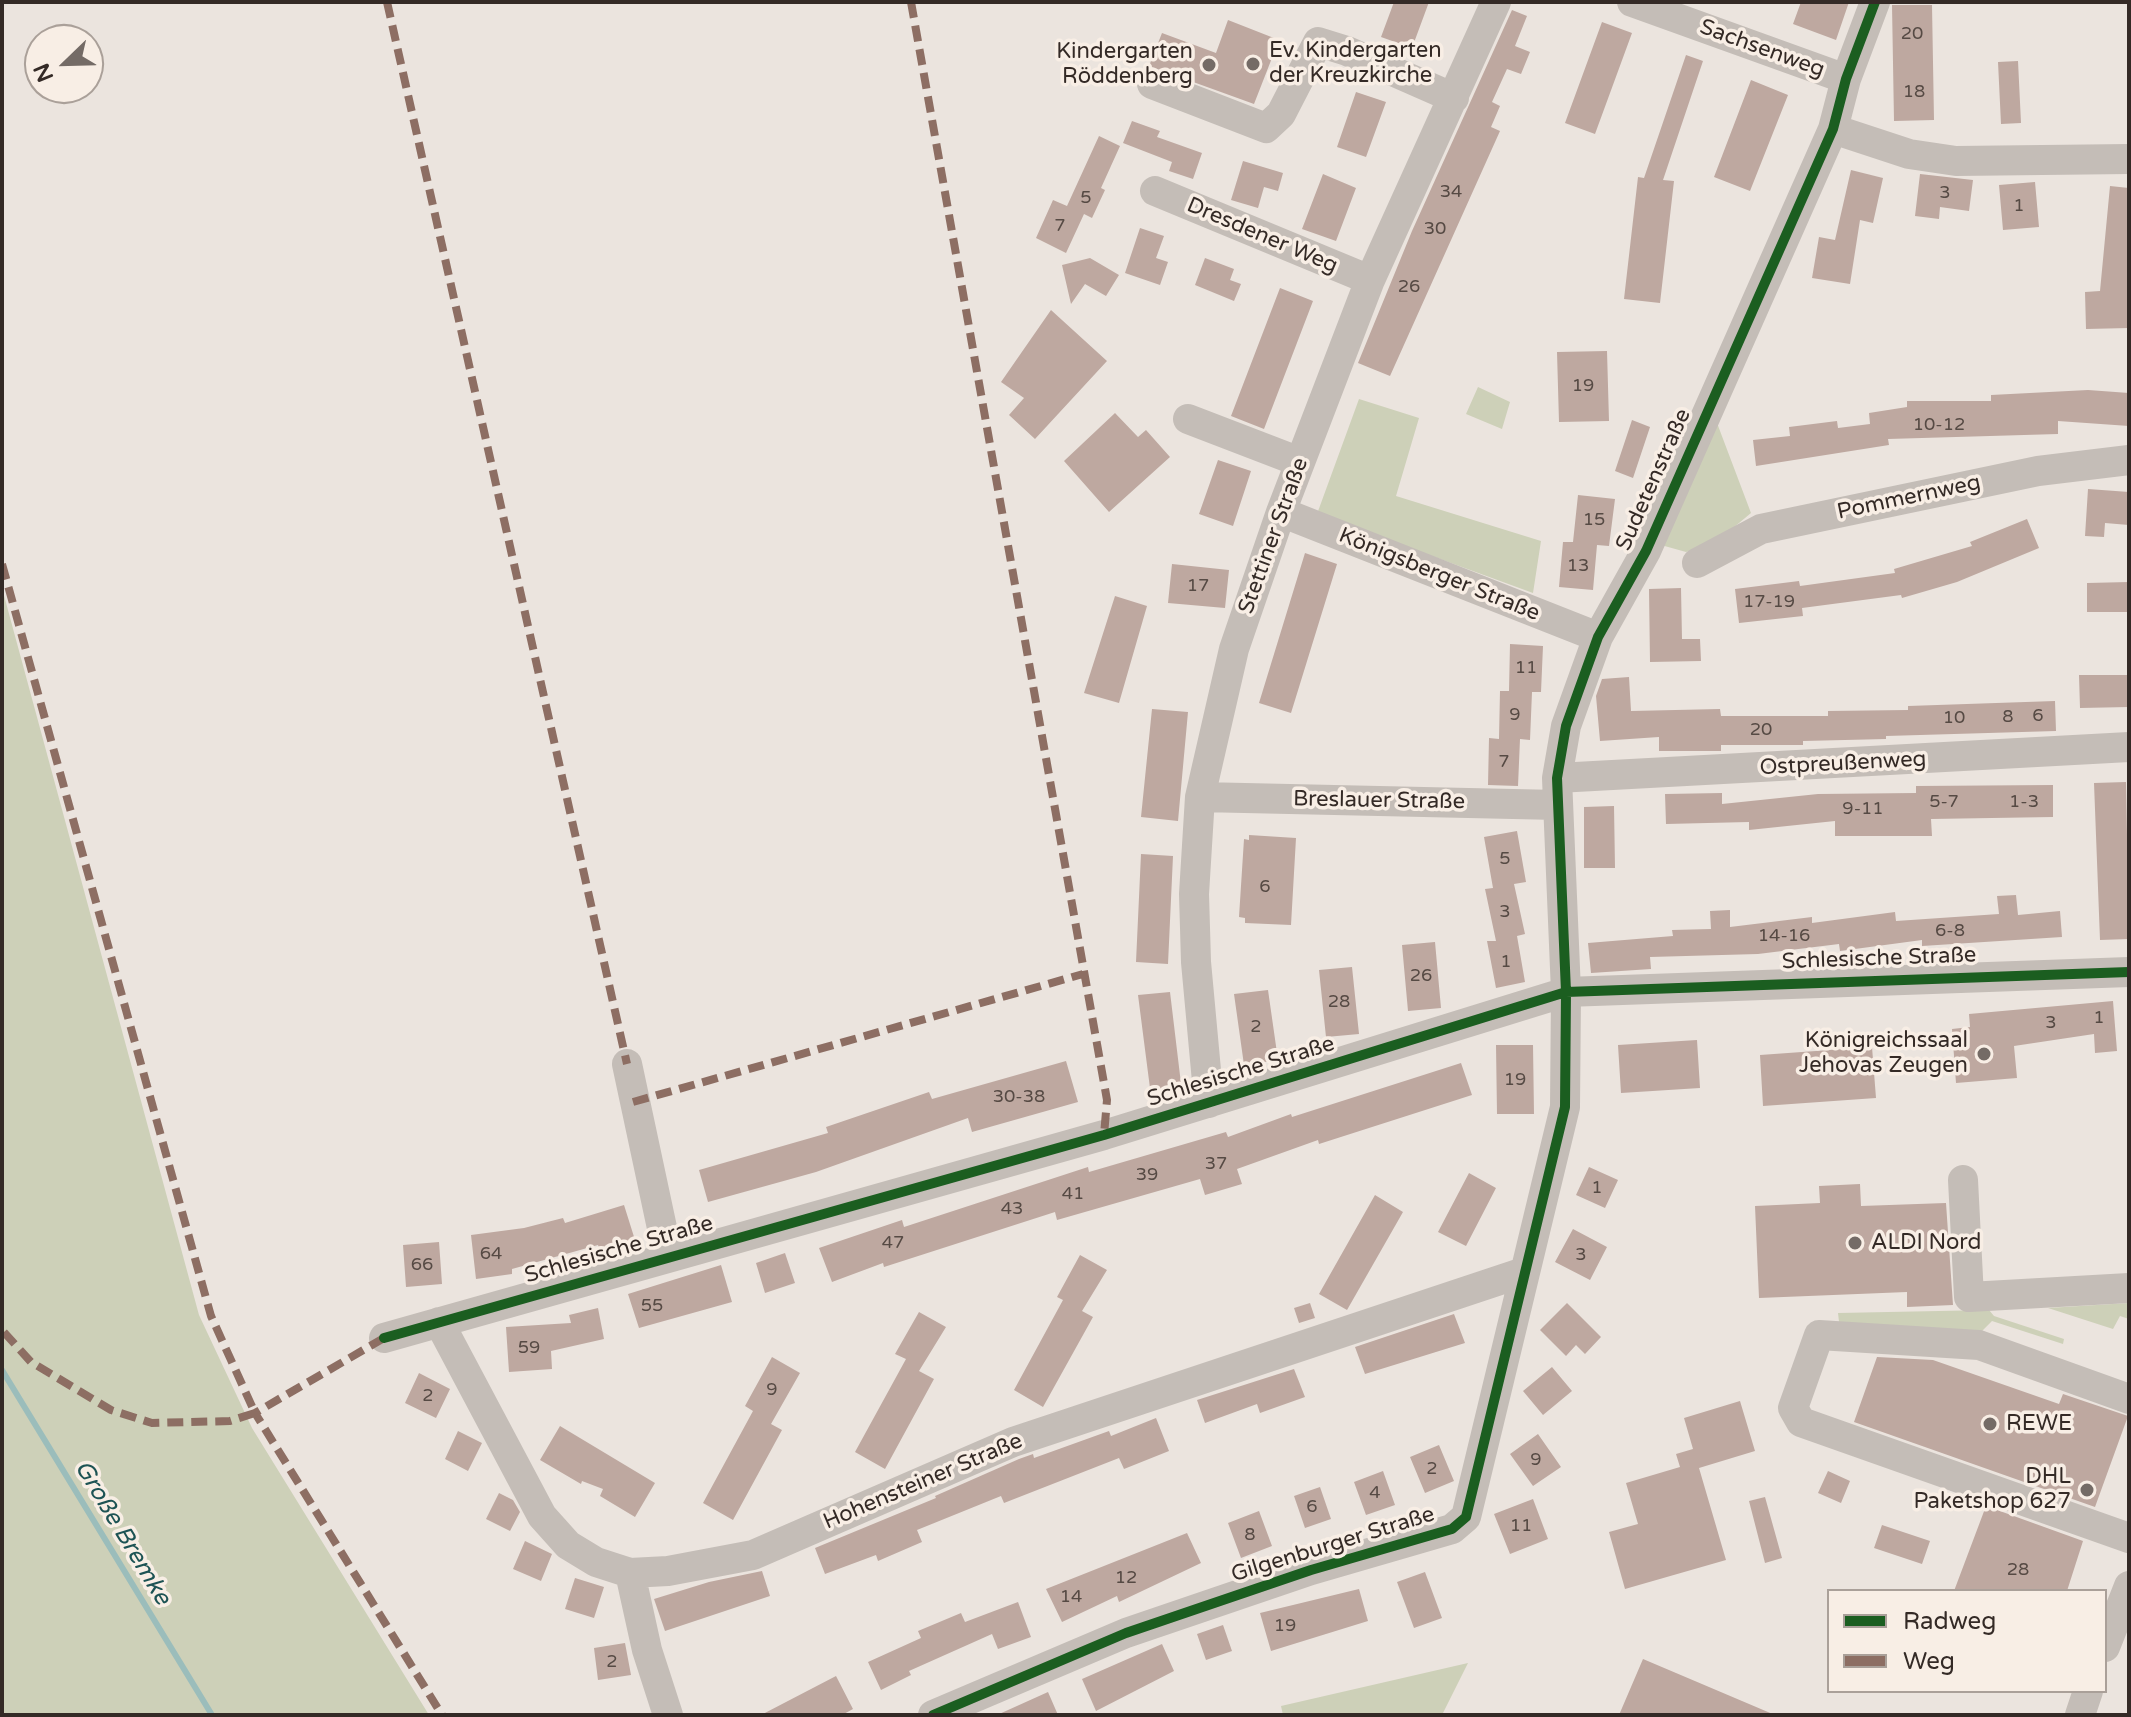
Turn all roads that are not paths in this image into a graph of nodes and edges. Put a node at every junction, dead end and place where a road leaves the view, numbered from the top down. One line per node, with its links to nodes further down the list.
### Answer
1 (1496, 2): 6 (street, Stettiner Straße)
2 (1632, 2): 4 (street, Sachsenweg)
3 (1875, 2): 4 (street, Sudetenstraße)
4 (1846, 79): 7 (street, Sudetenstraße)
5 (1152, 84): 6 (street)
6 (1454, 98): 10 (street, Stettiner Straße)
7 (1833, 129): 8 (street); 16 (street, Sudetenstraße)
8 (2129, 159)
9 (1155, 191): 10 (street, Dresdener Weg)
10 (1370, 280): 13 (street, Stettiner Straße)
11 (1188, 419): 13 (street)
12 (2129, 460): 15 (street, Pommernweg)
13 (1300, 462): 14 (street, Stettiner Straße)
14 (1281, 512): 16 (street, Königsberger Straße); 19 (street, Stettiner Straße)
15 (1697, 563)
16 (1598, 637): 18 (street, Sudetenstraße)
17 (2129, 747): 18 (street, Ostpreußenweg)
18 (1558, 792): 19 (street, Breslauer Straße); 21 (street, Sudetenstraße)
19 (1200, 797): 23 (street, Stettiner Straße)
20 (2129, 972): 21 (street, Schlesische Straße)
21 (1566, 992): 23 (street, Schlesische Straße); 26 (street, Gilgenburger Straße)
22 (627, 1064): 25 (street, Schlesische Straße)
23 (1209, 1103): 25 (street, Schlesische Straße)
24 (1963, 1180): 27 (street)
25 (668, 1256): 28 (street, Schlesische Straße)
26 (1524, 1272): 32 (street, Hohensteiner Straße); 37 (street, Gilgenburger Straße)
27 (2129, 1288)
28 (439, 1322): 29 (street, Schlesische Straße); 32 (street, Hohensteiner Straße)
29 (384, 1338)
30 (2129, 1399): 31 (street)
31 (2129, 1538)
32 (630, 1573): 36 (street)
33 (2129, 1586): 34 (street)
34 (2107, 1642)
35 (2087, 1693): 38 (street)
36 (668, 1715)
37 (933, 1715)
38 (2080, 1715)

